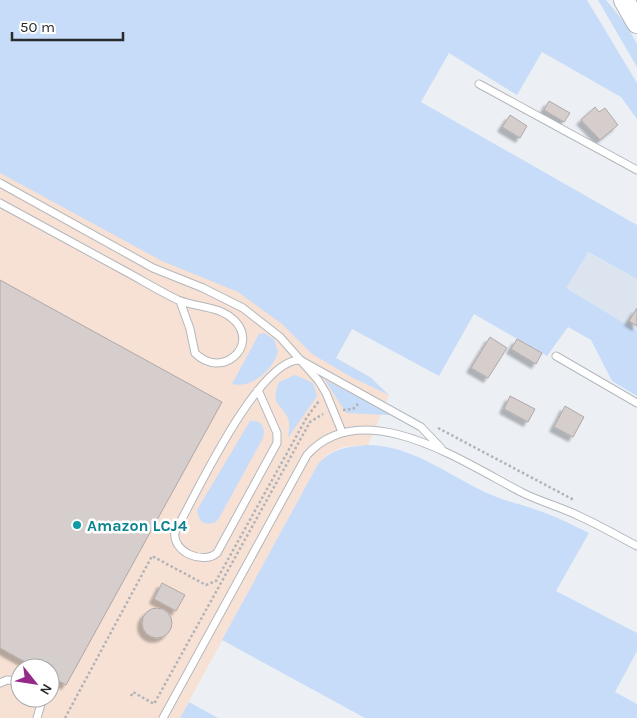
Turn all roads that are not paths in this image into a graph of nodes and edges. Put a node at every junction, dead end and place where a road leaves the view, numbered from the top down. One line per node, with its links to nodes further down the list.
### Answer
1 (624, 0): 2 (main road)
2 (637, 23)
3 (479, 84): 4 (lane)
4 (637, 170)
5 (0, 184): 9 (lane)
6 (0, 203): 7 (lane)
7 (180, 301): 7 (lane)
8 (556, 356): 11 (lane)
9 (300, 360): 10 (lane); 12 (lane); 13 (lane)
10 (258, 390): 10 (lane)
11 (637, 404)
12 (342, 432): 13 (lane); 15 (lane)
13 (442, 450): 14 (lane)
14 (637, 546)
15 (163, 718)

